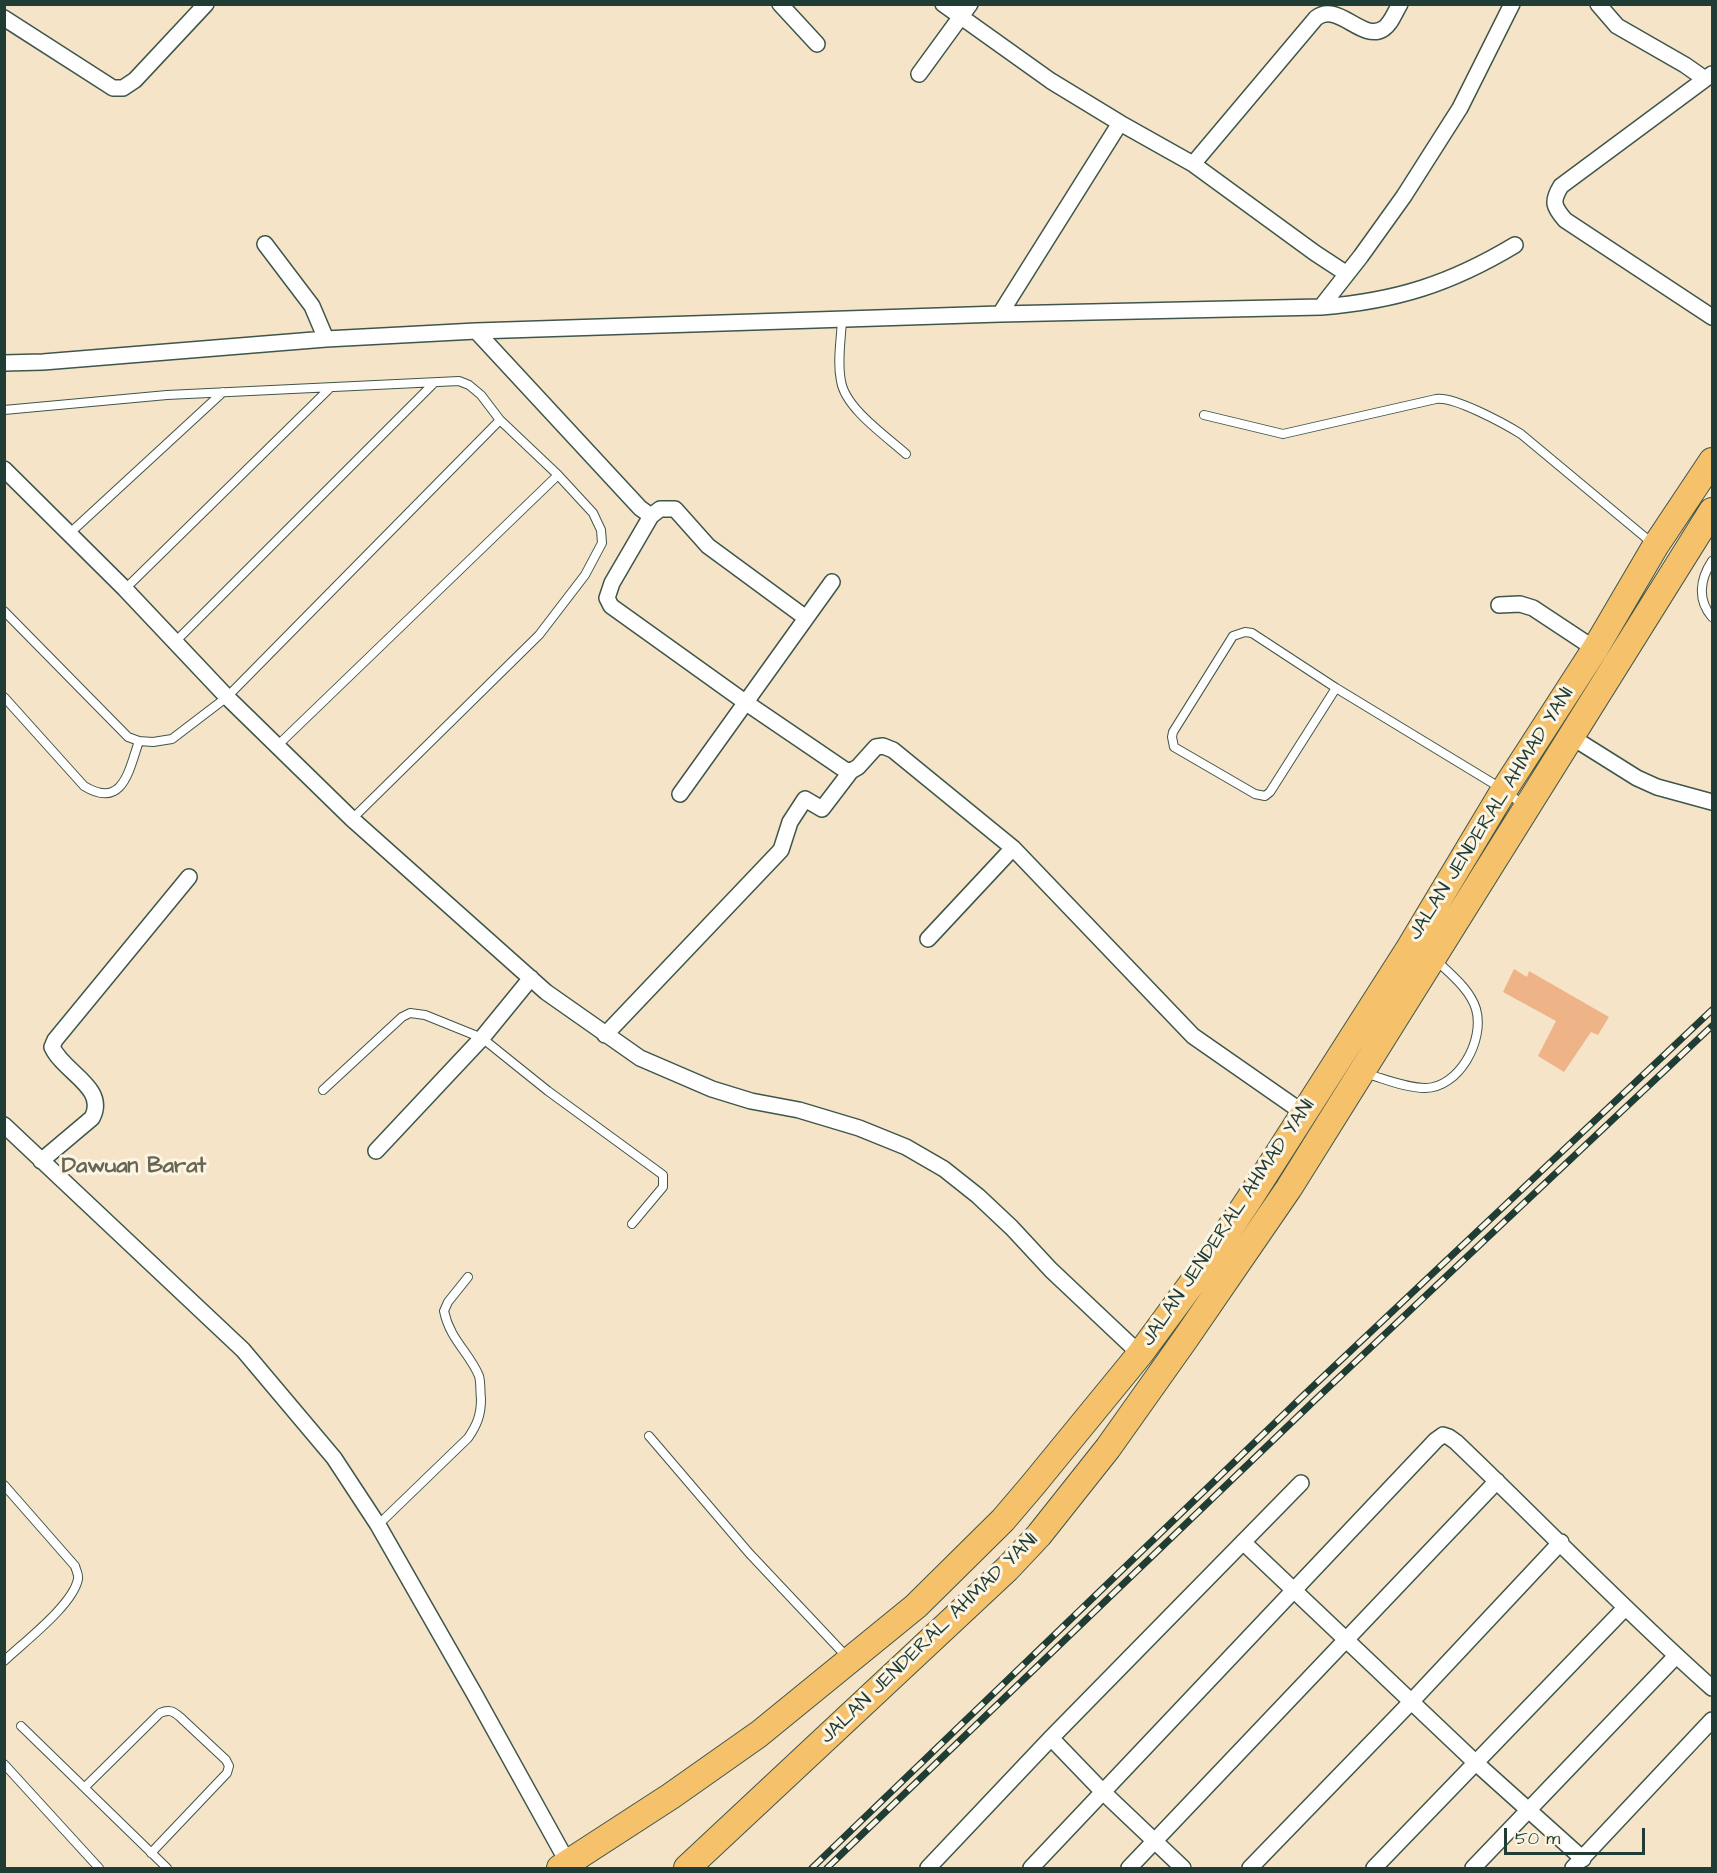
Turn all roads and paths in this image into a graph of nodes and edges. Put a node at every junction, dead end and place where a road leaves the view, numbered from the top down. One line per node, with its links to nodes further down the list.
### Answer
1 (207, 4): 8 (street)
2 (780, 4): 10 (street)
3 (943, 4): 9 (street)
4 (970, 4): 9 (street)
5 (1400, 4): 14 (street)
6 (1512, 4): 17 (street)
7 (1598, 4): 12 (street)
8 (4, 18)
9 (960, 18): 11 (street); 13 (street)
10 (817, 44)
11 (919, 74)
12 (1709, 76): 20 (street)
13 (1120, 123): 14 (street); 19 (street)
14 (1193, 164): 17 (street)
15 (265, 244): 23 (street)
16 (1515, 245): 18 (street)
17 (1347, 274): 18 (street)
18 (1321, 307): 19 (street)
19 (1000, 314): 21 (street)
20 (1713, 317)
21 (842, 320): 22 (street); 31 (lane)
22 (476, 331): 23 (street); 36 (street)
23 (326, 339): 24 (street)
24 (4, 363)
25 (434, 383): 26 (lane); 30 (lane); 46 (lane)
26 (330, 388): 27 (lane); 41 (lane)
27 (224, 392): 28 (lane); 37 (lane)
28 (4, 410)
29 (1204, 415): 38 (lane)
30 (500, 420): 34 (lane); 50 (lane)
31 (906, 454)
32 (1713, 461): 38 (highway, JALAN JENDERAL AHMAD YANI)
33 (4, 469): 37 (street)
34 (558, 475): 54 (lane); 60 (lane)
35 (1713, 511): 52 (highway, JALAN JENDERAL AHMAD YANI)
36 (651, 516): 45 (street); 51 (street)
37 (70, 533): 41 (street)
38 (1656, 545): 47 (highway, JALAN JENDERAL AHMAD YANI)
39 (1713, 561): 44 (lane)
40 (832, 582): 45 (street)
41 (125, 590): 46 (street)
42 (1499, 605): 47 (street)
43 (4, 611): 53 (lane)
44 (1713, 617)
45 (806, 618): 51 (street)
46 (176, 642): 50 (street)
47 (1595, 649): 56 (highway, JALAN JENDERAL AHMAD YANI)
48 (1336, 688): 48 (lane); 56 (lane)
49 (4, 697): 53 (lane)
50 (227, 697): 53 (lane); 54 (street)
51 (745, 702): 55 (street); 57 (street)
52 (1570, 736): 58 (street); 59 (highway, JALAN JENDERAL AHMAD YANI)
53 (139, 741)
54 (277, 746): 60 (street)
55 (851, 771): 61 (street); 66 (street)
56 (1504, 790): 59 (lane); 70 (highway, JALAN JENDERAL AHMAD YANI)
57 (680, 794)
58 (1713, 802)
59 (1527, 807): 64 (highway, JALAN JENDERAL AHMAD YANI)
60 (352, 819): 65 (street)
61 (1013, 848): 63 (street); 70 (street)
62 (189, 877): 73 (street)
63 (928, 939)
64 (1432, 957): 68 (highway, JALAN JENDERAL AHMAD YANI); 68 (lane)
65 (531, 978): 66 (street); 67 (street)
66 (605, 1035): 76 (street)
67 (482, 1038): 69 (lane); 72 (street); 74 (lane)
68 (1361, 1072): 106 (highway, JALAN JENDERAL AHMAD YANI)
69 (323, 1090)
70 (1305, 1114): 76 (highway, JALAN JENDERAL AHMAD YANI)
71 (4, 1125): 73 (street)
72 (376, 1151)
73 (41, 1161): 81 (street)
74 (632, 1224)
75 (468, 1278): 81 (lane)
76 (1140, 1354): 88 (highway, JALAN JENDERAL AHMAD YANI)
77 (649, 1436): 88 (lane)
78 (1497, 1481): 83 (street); 84 (street); 86 (street)
79 (1301, 1483): 82 (street)
80 (4, 1485): 89 (lane)
81 (378, 1526): 103 (street)
82 (1243, 1542): 84 (street); 94 (street)
83 (1561, 1542): 85 (street); 91 (street)
84 (1294, 1590): 86 (street); 98 (street)
85 (1625, 1608): 87 (street); 95 (street)
86 (1348, 1640): 91 (street); 100 (street)
87 (1676, 1656): 90 (street); 99 (street)
88 (850, 1660): 103 (highway, JALAN JENDERAL AHMAD YANI)
89 (4, 1661)
90 (1713, 1688)
91 (1411, 1702): 95 (street); 111 (street)
92 (1713, 1720): 102 (street)
93 (21, 1726): 97 (lane)
94 (1051, 1738): 98 (street); 107 (street)
95 (1476, 1763): 99 (street); 112 (street)
96 (4, 1764): 104 (lane)
97 (84, 1787): 101 (lane); 101 (lane)
98 (1104, 1793): 100 (street); 108 (street)
99 (1528, 1810): 102 (street); 113 (street)
100 (1154, 1841): 109 (street); 110 (street)
101 (151, 1853): 105 (lane)
102 (1578, 1864)
103 (564, 1866)
104 (99, 1869)
105 (167, 1869)
106 (687, 1869)
107 (928, 1869)
108 (1031, 1869)
109 (1129, 1869)
110 (1183, 1869)
111 (1250, 1869)
112 (1374, 1869)
113 (1473, 1869)

